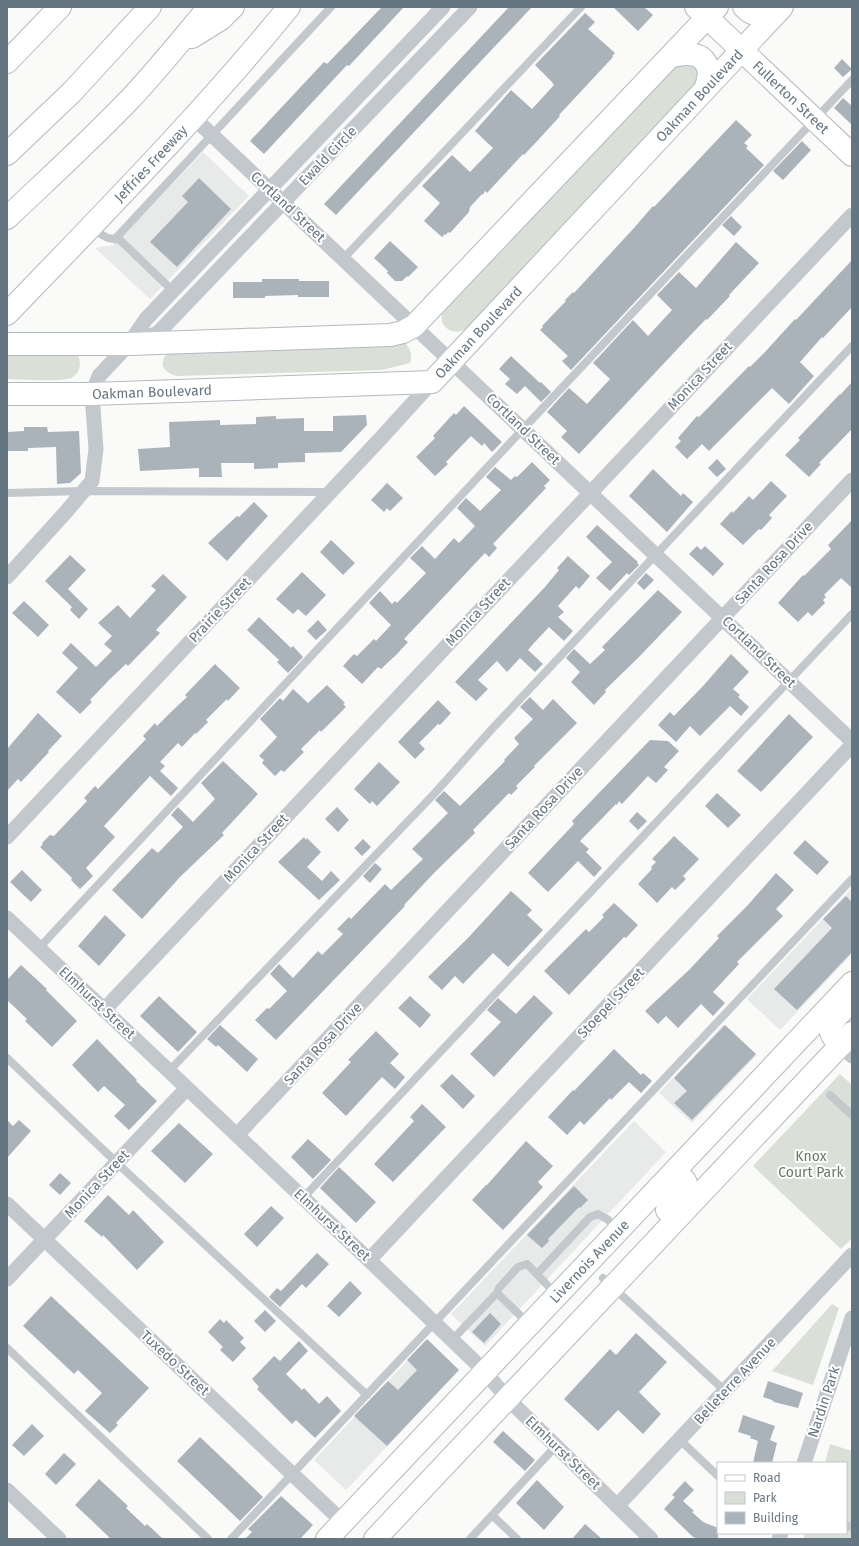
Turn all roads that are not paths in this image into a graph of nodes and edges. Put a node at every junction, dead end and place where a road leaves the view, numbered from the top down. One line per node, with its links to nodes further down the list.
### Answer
1 (60, 7): 16 (main road)
2 (150, 7): 22 (main road)
3 (209, 7): 13 (main road)
4 (233, 7): 13 (main road)
5 (289, 7): 19 (main road, Jeffries Freeway)
6 (332, 7): 21 (lane)
7 (443, 7): 24 (street, Ewald Circle)
8 (470, 7): 25 (street, Ewald Circle)
9 (582, 7): 30 (lane)
10 (744, 7): 11 (main road)
11 (779, 10): 14 (main road, Oakman Boulevard)
12 (707, 11): 14 (main road, Fullerton Street); 15 (main road)
13 (177, 46): 27 (main road)
14 (742, 51): 18 (main road, Oakman Boulevard); 20 (main road, Fullerton Street)
15 (672, 56): 18 (main road); 33 (main road)
16 (7, 62)
17 (852, 80): 20 (lane)
18 (706, 88): 37 (main road, Oakman Boulevard)
19 (194, 118): 21 (street, Cortland Street); 28 (main road, Jeffries Freeway)
20 (815, 120): 23 (main road, Fullerton Street); 41 (lane)
21 (212, 135): 24 (street, Cortland Street); 29 (lane)
22 (7, 154)
23 (852, 155)
24 (269, 189): 25 (street, Cortland Street); 31 (street, Ewald Circle)
25 (283, 202): 30 (street, Cortland Street); 35 (street, Ewald Circle)
26 (852, 215): 45 (street, Monica Street)
27 (7, 218)
28 (89, 228): 29 (lane); 32 (main road, Jeffries Freeway)
29 (115, 239): 31 (lane)
30 (343, 259): 33 (street, Cortland Street)
31 (173, 291): 35 (street, Ewald Circle)
32 (7, 314)
33 (414, 326): 35 (main road); 37 (street, Cortland Street)
34 (7, 344): 35 (main road)
35 (129, 344): 40 (street, Ewald Circle)
36 (852, 346): 47 (lane)
37 (451, 360): 38 (main road, Oakman Boulevard); 41 (street, Cortland Street)
38 (432, 382): 40 (main road, Oakman Boulevard); 44 (street, Prairie Street)
39 (7, 394): 40 (main road, Oakman Boulevard)
40 (92, 394): 43 (street)
41 (523, 429): 45 (street, Cortland Street); 57 (lane)
42 (852, 480): 50 (street, Santa Rosa Drive)
43 (83, 492): 44 (lane); 46 (lane); 48 (street)
44 (331, 492): 54 (street, Prairie Street)
45 (590, 492): 47 (street, Cortland Street); 60 (street, Monica Street)
46 (7, 493)
47 (656, 555): 50 (street, Cortland Street); 63 (lane)
48 (7, 577)
49 (852, 614): 51 (lane)
50 (722, 618): 51 (street, Cortland Street); 67 (street, Santa Rosa Drive)
51 (789, 681): 52 (street, Cortland Street); 70 (lane)
52 (852, 741)
53 (852, 745): 75 (street, Stoepel Street)
54 (7, 837)
55 (852, 878): 82 (lane)
56 (7, 918): 57 (street, Elmhurst Street)
57 (39, 948): 60 (street, Elmhurst Street)
58 (852, 983): 69 (main road, Livernois Avenue)
59 (852, 1002): 61 (main road)
60 (104, 1010): 63 (street, Elmhurst Street)
61 (848, 1045): 78 (main road)
62 (7, 1058): 68 (lane)
63 (169, 1072): 64 (street, Elmhurst Street)
64 (187, 1088): 67 (street, Elmhurst Street); 68 (street, Monica Street)
65 (830, 1095): 66 (lane)
66 (852, 1114)
67 (236, 1135): 70 (street, Elmhurst Street)
68 (117, 1163): 73 (street, Monica Street); 88 (lane)
69 (675, 1171): 72 (main road, Livernois Avenue); 78 (main road)
70 (303, 1198): 75 (street, Elmhurst Street)
71 (7, 1204): 73 (street, Tuxedo Street)
72 (619, 1230): 76 (lane); 80 (main road, Livernois Avenue)
73 (44, 1240): 77 (street, Monica Street); 93 (street, Tuxedo Street)
74 (852, 1255): 87 (street, Belleterre Avenue)
75 (369, 1260): 82 (street, Elmhurst Street)
76 (536, 1274): 79 (lane); 80 (lane)
77 (7, 1279)
78 (608, 1282): 87 (lane); 89 (main road)
79 (497, 1293): 83 (lane); 84 (lane)
80 (558, 1295): 83 (main road, Livernois Avenue)
81 (852, 1318): 92 (street, Nardin Park)
82 (434, 1323): 84 (street, Elmhurst Street); 88 (lane)
83 (530, 1325): 86 (main road, Livernois Avenue)
84 (452, 1340): 86 (street, Elmhurst Street)
85 (7, 1348): 100 (lane)
86 (485, 1372): 89 (street, Elmhurst Street); 98 (main road, Livernois Avenue)
87 (725, 1391): 90 (street, Belleterre Avenue)
88 (367, 1395): 93 (lane)
89 (507, 1398): 91 (street, Elmhurst Street); 103 (main road)
90 (680, 1440): 94 (lane); 96 (street, Belleterre Avenue)
91 (556, 1446): 96 (street, Elmhurst Street); 97 (lane)
92 (804, 1462)
93 (292, 1474): 98 (street, Tuxedo Street); 101 (lane)
94 (717, 1475)
95 (7, 1490): 99 (street)
96 (617, 1506): 106 (street, Elmhurst Street)
97 (492, 1515): 104 (lane); 105 (lane)
98 (344, 1530): 102 (main road, Livernois Avenue)
99 (59, 1539)
100 (208, 1539)
101 (230, 1539)
102 (327, 1539)
103 (375, 1539)
104 (470, 1539)
105 (517, 1539)
106 (651, 1539)

